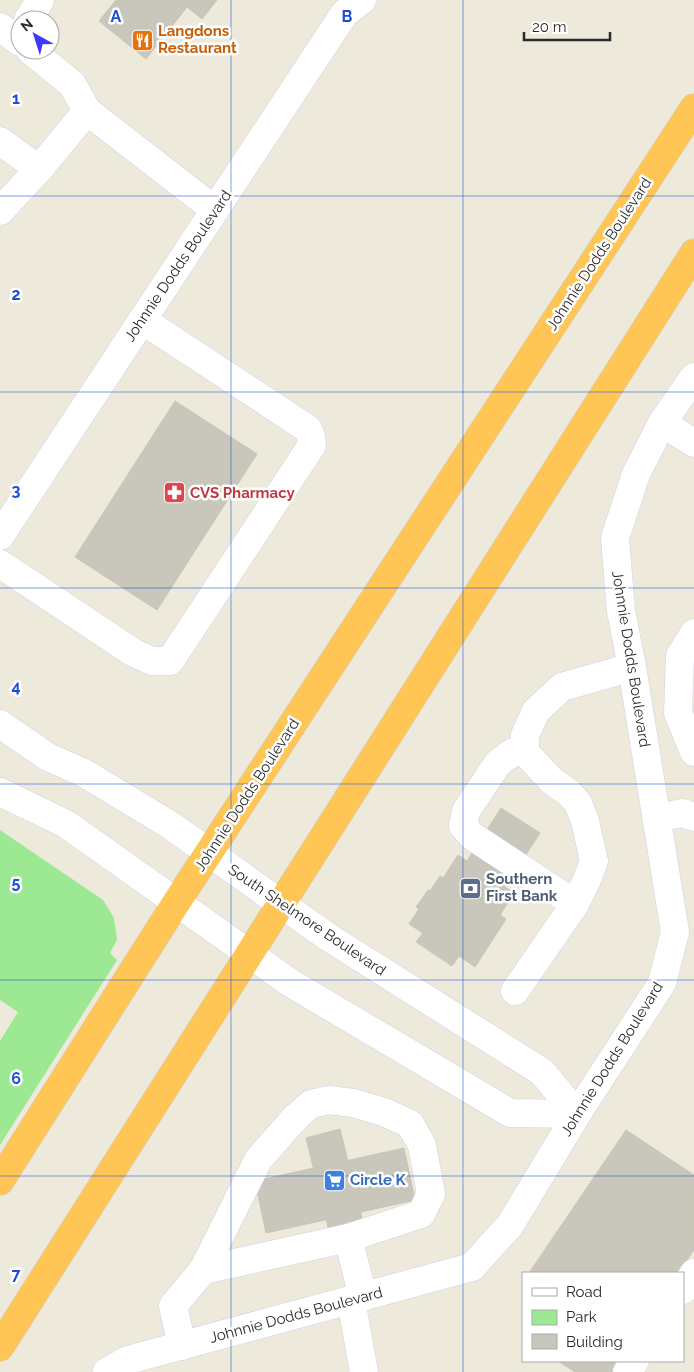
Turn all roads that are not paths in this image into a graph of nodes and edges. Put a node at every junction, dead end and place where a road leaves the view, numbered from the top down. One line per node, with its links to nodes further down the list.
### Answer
1 (362, 0): 7 (street, Johnnie Dodds Boulevard)
2 (46, 60): 4 (street)
3 (694, 108): 24 (highway, Johnnie Dodds Boulevard)
4 (87, 110): 6 (street); 7 (street)
5 (0, 140): 6 (street)
6 (39, 169): 8 (street)
7 (215, 210): 10 (street, Johnnie Dodds Boulevard)
8 (0, 211)
9 (694, 253): 26 (highway)
10 (142, 320): 14 (street, Johnnie Dodds Boulevard); 15 (street)
11 (694, 377): 12 (street, Johnnie Dodds Boulevard)
12 (662, 423): 13 (street); 17 (street, Johnnie Dodds Boulevard)
13 (694, 443)
14 (0, 536)
15 (0, 564)
16 (694, 633): 20 (street)
17 (632, 667): 19 (street); 23 (street, Johnnie Dodds Boulevard)
18 (0, 724): 24 (street, South Shelmore Boulevard)
19 (525, 752): 27 (street); 27 (street)
20 (694, 752)
21 (0, 792): 25 (street)
22 (694, 816): 23 (street)
23 (656, 818): 30 (street, Johnnie Dodds Boulevard)
24 (209, 853): 25 (highway, Johnnie Dodds Boulevard); 26 (street, South Shelmore Boulevard)
25 (176, 902): 28 (street); 31 (highway, Johnnie Dodds Boulevard)
26 (281, 904): 28 (highway); 30 (street, South Shelmore Boulevard)
27 (576, 904): 29 (street)
28 (249, 954): 30 (street); 38 (highway)
29 (515, 991)
30 (577, 1114): 36 (street, Johnnie Dodds Boulevard)
31 (0, 1181)
32 (348, 1238): 33 (street); 33 (street); 36 (street)
33 (203, 1270): 37 (street)
34 (694, 1273): 35 (street)
35 (684, 1288)
36 (357, 1299): 37 (street, Johnnie Dodds Boulevard); 40 (street)
37 (182, 1346): 39 (street, Johnnie Dodds Boulevard)
38 (0, 1347)
39 (107, 1372)
40 (364, 1372)

